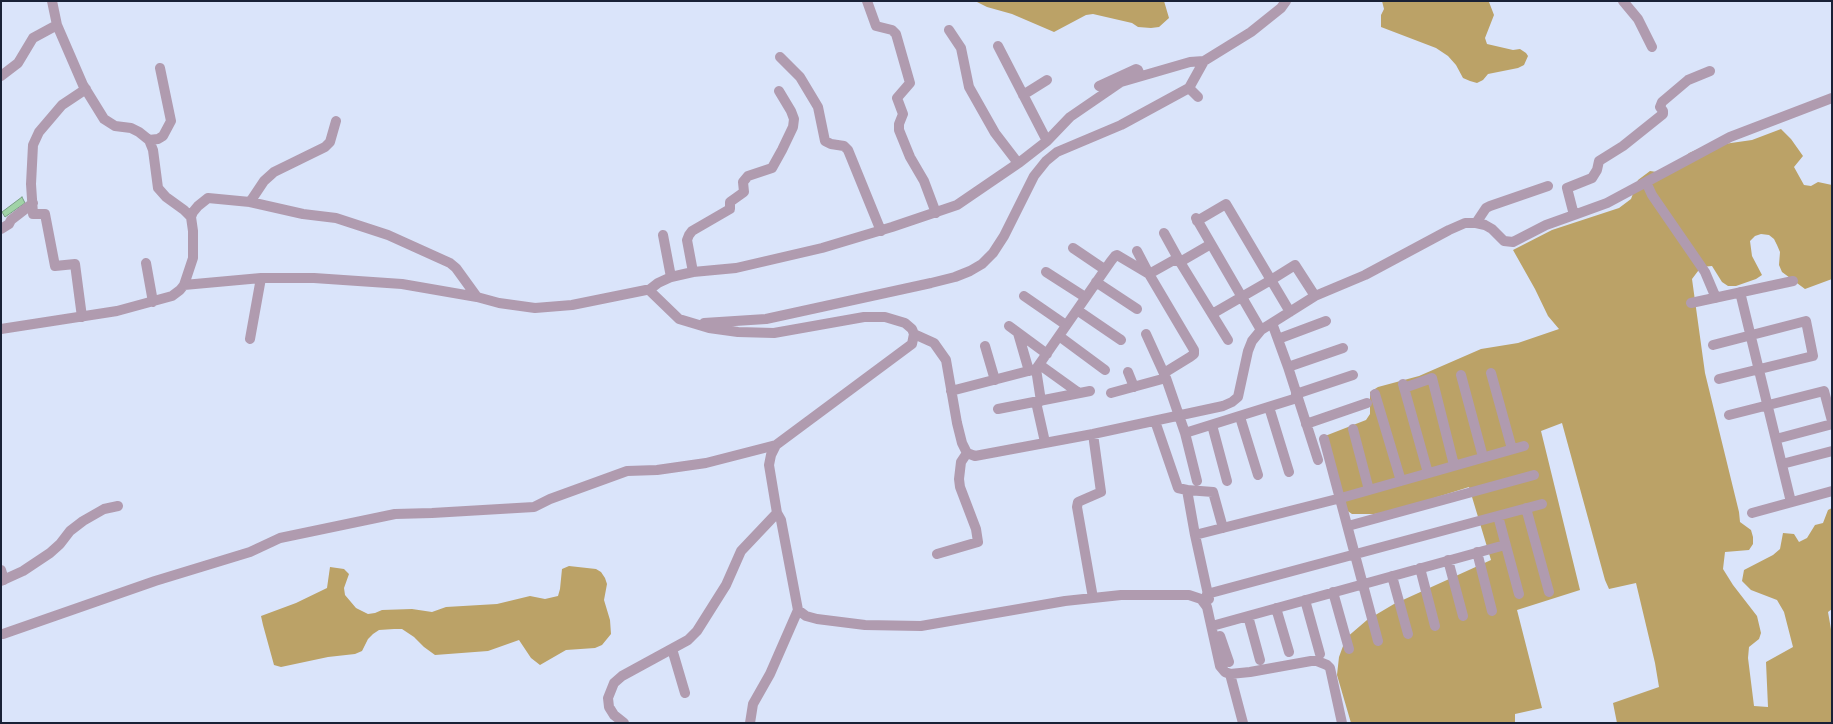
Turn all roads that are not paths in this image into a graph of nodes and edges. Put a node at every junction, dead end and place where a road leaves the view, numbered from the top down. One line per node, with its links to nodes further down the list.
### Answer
1 (52, 1): 5 (street)
2 (867, 1): 31 (street)
3 (1286, 1): 10 (street)
4 (1623, 1): 8 (street)
5 (57, 25): 13 (street); 18 (street)
6 (949, 30): 26 (street)
7 (998, 46): 20 (street)
8 (1652, 47)
9 (780, 57): 36 (street)
10 (1204, 61): 14 (street); 17 (street)
11 (160, 68): 24 (street)
12 (1710, 71): 32 (street)
13 (1, 76)
14 (1120, 79): 16 (street); 25 (street)
15 (1047, 80): 20 (street)
16 (1099, 86)
17 (1189, 88): 21 (street); 71 (street)
18 (86, 89): 24 (street); 30 (street)
19 (779, 91): 45 (street)
20 (1023, 94): 25 (street)
21 (1198, 97)
22 (1832, 98): 27 (street)
23 (336, 121): 29 (street)
24 (149, 140): 33 (street)
25 (1047, 140): 26 (street)
26 (1018, 163): 31 (street)
27 (1646, 182): 32 (street); 61 (street)
28 (1548, 186): 34 (street)
29 (250, 202): 33 (street); 58 (street)
30 (32, 203): 35 (street); 68 (street)
31 (936, 213): 36 (street)
32 (1574, 215): 34 (street)
33 (191, 217): 53 (street)
34 (1476, 223): 57 (street)
35 (1, 229)
36 (881, 231): 45 (street)
37 (1164, 233): 42 (street)
38 (663, 235): 48 (street)
39 (1211, 244): 42 (street); 50 (street); 60 (street)
40 (1073, 248): 44 (street)
41 (1137, 251): 47 (street)
42 (1180, 262): 47 (street); 67 (street)
43 (146, 263): 62 (street)
44 (1104, 269): 47 (street); 52 (street)
45 (693, 272): 48 (street)
46 (1046, 272): 59 (street)
47 (1149, 274): 95 (street)
48 (671, 277): 54 (street)
49 (261, 278): 53 (street); 58 (street); 81 (street)
50 (1271, 280): 57 (street); 60 (street); 66 (street)
51 (1793, 281): 55 (street)
52 (1096, 282): 59 (street); 64 (street)
53 (184, 285): 62 (street)
54 (649, 290): 58 (street); 71 (street)
55 (1740, 292): 61 (street); 80 (street)
56 (1024, 296): 72 (street)
57 (1315, 296): 66 (street)
58 (477, 297)
59 (1085, 297): 65 (street)
60 (1243, 297): 67 (street); 75 (street)
61 (1716, 298): 63 (street)
62 (153, 302): 68 (street)
63 (1691, 303)
64 (1137, 309)
65 (1077, 310): 72 (street); 83 (street)
66 (1290, 312): 70 (street)
67 (1212, 314): 84 (street)
68 (82, 317): 74 (street)
69 (1326, 321): 82 (street)
70 (1272, 323): 75 (street); 82 (street)
71 (698, 324): 77 (street)
72 (1066, 325): 79 (street)
73 (1009, 326): 76 (street)
74 (1, 329)
75 (1261, 330): 113 (street)
76 (1018, 333): 88 (street); 90 (street)
77 (914, 334): 101 (street); 125 (street)
78 (1146, 334): 95 (street)
79 (1059, 336): 88 (street); 92 (street)
80 (1751, 336): 85 (street); 91 (street); 91 (street)
81 (250, 339)
82 (1278, 339): 89 (street)
83 (1121, 340)
84 (1228, 340)
85 (1713, 345)
86 (985, 346): 99 (street)
87 (1343, 348): 89 (street)
88 (1047, 354): 90 (street)
89 (1288, 367): 106 (street)
90 (1035, 369): 99 (street); 103 (street); 107 (street)
91 (1759, 369): 98 (street); 109 (street)
92 (1105, 370)
93 (1128, 372): 100 (street)
94 (1491, 373): 127 (street)
95 (1165, 375): 100 (street); 113 (street)
96 (1353, 375): 106 (street)
97 (1461, 376): 130 (street)
98 (1719, 379)
99 (995, 380): 101 (street)
100 (1134, 387): 104 (street)
101 (951, 391): 129 (street)
102 (1090, 391): 103 (street)
103 (1079, 393): 107 (street)
104 (1111, 393)
105 (1375, 394): 139 (street)
106 (1296, 396): 110 (street); 117 (street)
107 (1039, 402): 111 (street); 124 (street)
108 (1367, 403): 117 (street)
109 (1768, 405): 112 (street); 116 (street); 122 (street)
110 (1269, 407): 114 (street); 134 (street)
111 (998, 409)
112 (1729, 415)
113 (1178, 416): 115 (street); 120 (street)
114 (1240, 417): 118 (street); 136 (street)
115 (1155, 421): 121 (street); 141 (street)
116 (1832, 423): 122 (street)
117 (1306, 424): 131 (street)
118 (1212, 425): 120 (street); 138 (street)
119 (1353, 429): 142 (street)
120 (1185, 433): 140 (street)
121 (1093, 434): 124 (street); 168 (street)
122 (1776, 438): 132 (street)
123 (1324, 439): 144 (street)
124 (1045, 442): 129 (street)
125 (776, 445): 149 (street); 177 (street)
126 (1524, 446): 127 (street)
127 (1512, 449): 130 (street)
128 (1832, 451): 132 (street)
129 (967, 453): 157 (street)
130 (1483, 457): 133 (street)
131 (1318, 460)
132 (1782, 464): 145 (street)
133 (1454, 465): 135 (street); 135 (street)
134 (1289, 472)
135 (1428, 473): 139 (street)
136 (1258, 475)
137 (1534, 475): 152 (street)
138 (1227, 481)
139 (1401, 481): 142 (street)
140 (1197, 482)
141 (1187, 490): 153 (street); 154 (street)
142 (1369, 490): 144 (street)
143 (1832, 491): 145 (street)
144 (1341, 498): 152 (street); 153 (street)
145 (1791, 502): 150 (street)
146 (1542, 504): 148 (street)
147 (118, 506): 162 (street)
148 (1526, 508): 151 (street); 165 (street)
149 (777, 513): 171 (street); 181 (street)
150 (1752, 513)
151 (1498, 516): 155 (street); 158 (street)
152 (1348, 526): 158 (street)
153 (1223, 528): 154 (street)
154 (1195, 535): 166 (street)
155 (1505, 545): 156 (street); 167 (street)
156 (1477, 552): 159 (street); 172 (street)
157 (937, 554)
158 (1356, 554): 163 (street); 166 (street)
159 (1448, 560): 160 (street); 174 (street)
160 (1420, 568): 161 (street); 176 (street)
161 (1392, 576): 163 (street); 178 (street)
162 (2, 577)
163 (1363, 584): 164 (street); 179 (street)
164 (1333, 592): 169 (street); 180 (street)
165 (1549, 592)
166 (1207, 594): 175 (street)
167 (1519, 594)
168 (1093, 598): 171 (street); 175 (street)
169 (1305, 600): 170 (street); 183 (street)
170 (1276, 608): 173 (street); 182 (street)
171 (798, 610): 189 (street)
172 (1492, 611)
173 (1248, 616): 175 (street); 184 (street)
174 (1463, 616)
175 (1214, 625): 185 (street); 186 (street)
176 (1435, 626)
177 (3, 634)
178 (1408, 634)
179 (1378, 641)
180 (1349, 649)
181 (672, 650): 187 (street); 188 (street)
182 (1289, 652)
183 (1320, 654)
184 (1260, 660)
185 (1229, 662)
186 (1230, 674): 190 (street); 191 (street)
187 (685, 693)
188 (624, 723)
189 (750, 723)
190 (1244, 723)
191 (1342, 723)

